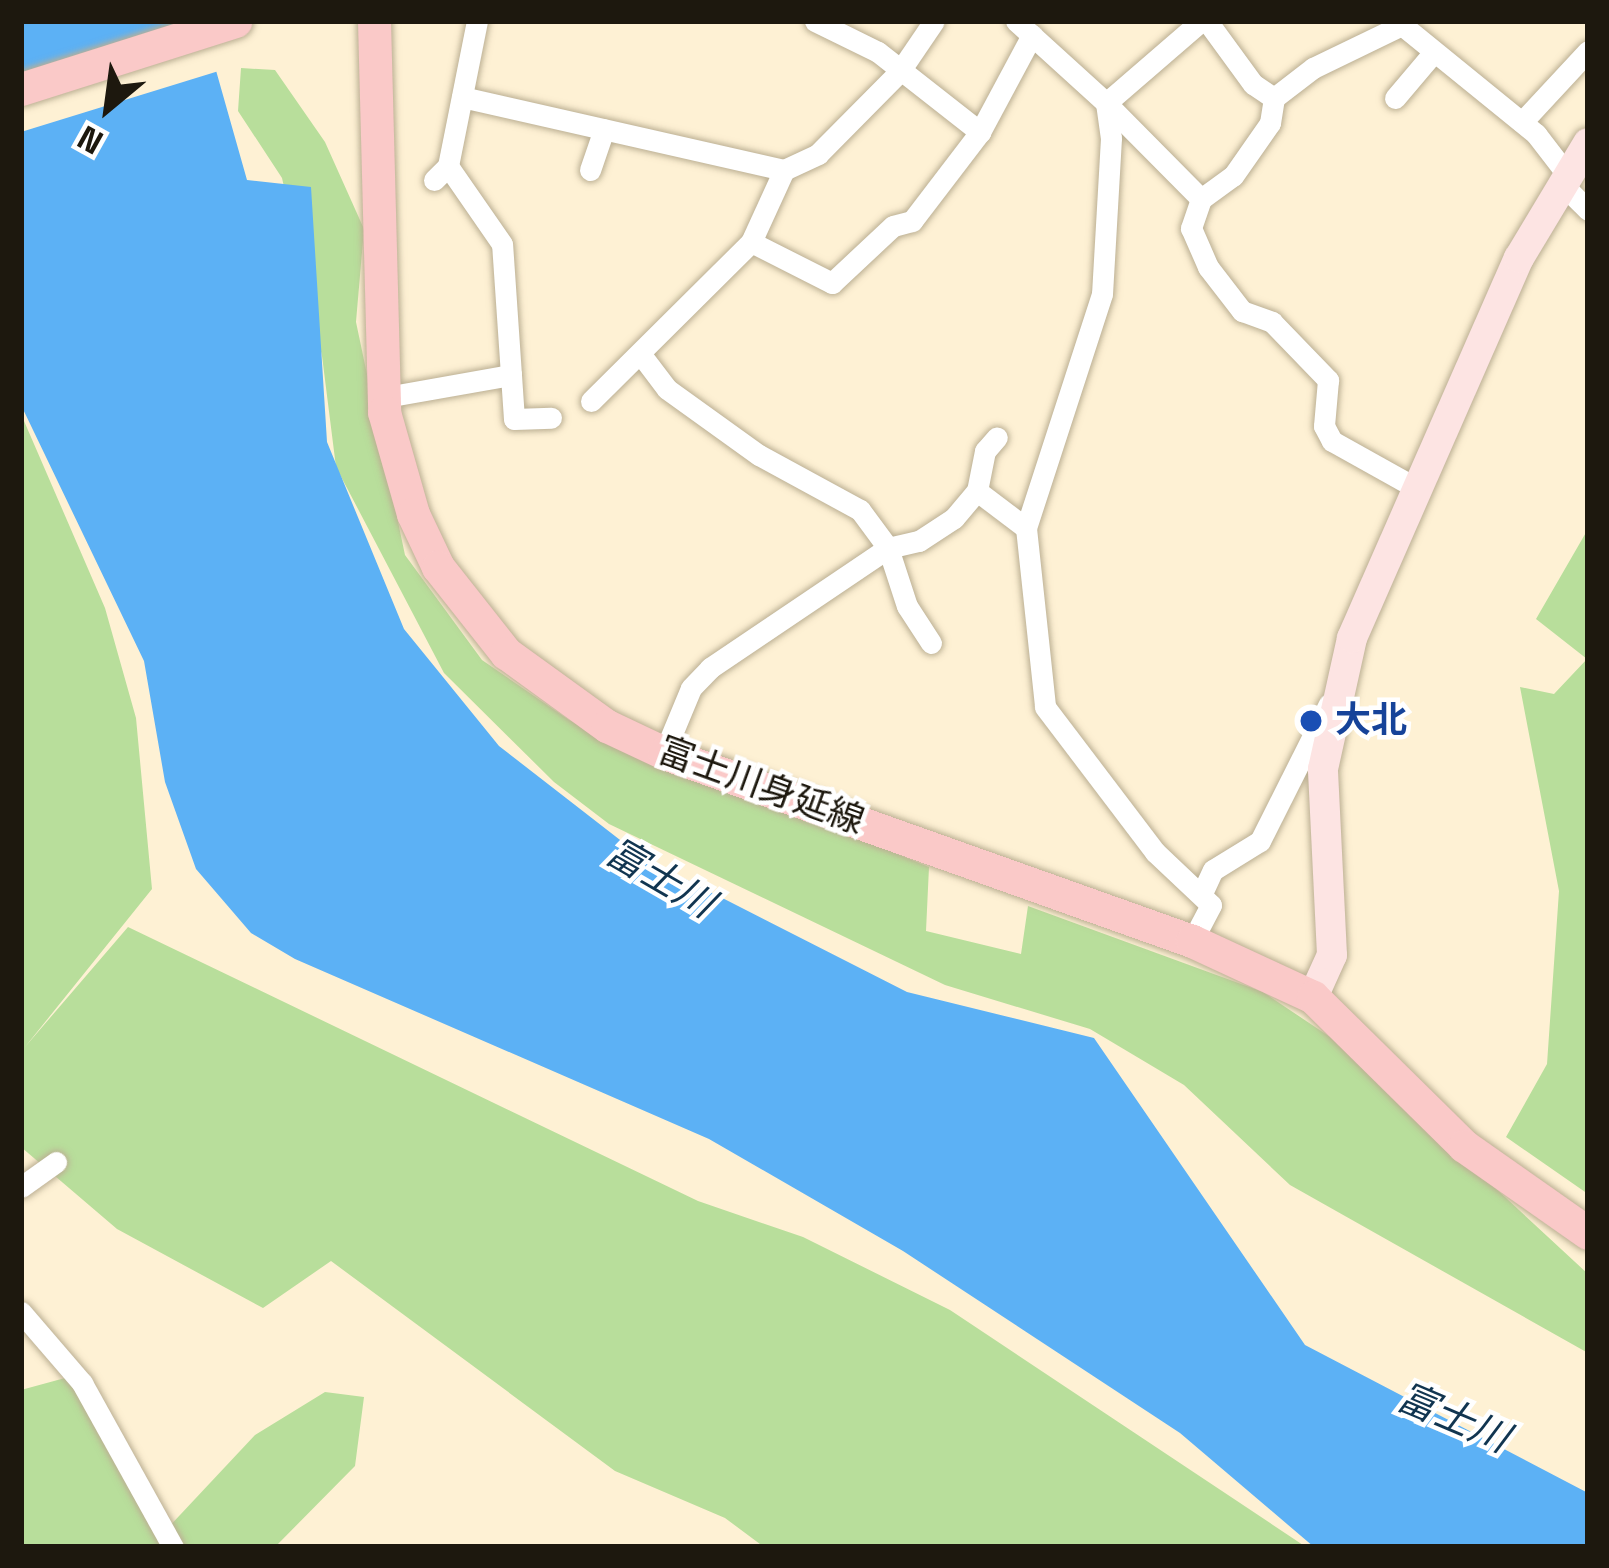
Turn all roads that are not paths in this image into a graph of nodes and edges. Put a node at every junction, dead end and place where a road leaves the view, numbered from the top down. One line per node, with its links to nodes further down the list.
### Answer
1 (236, 21): 11 (main road)
2 (374, 21): 28 (main road, 富士川身延線)
3 (477, 21): 12 (street)
4 (815, 21): 10 (street)
5 (934, 21): 10 (street)
6 (1204, 21): 13 (street); 15 (street)
7 (1024, 28): 15 (street); 18 (street)
8 (1588, 51): 16 (street)
9 (1433, 53): 13 (street); 14 (street); 16 (street)
10 (900, 70): 18 (street); 21 (street)
11 (21, 89)
12 (462, 98): 17 (street); 27 (street)
13 (1274, 98): 23 (street)
14 (1395, 98)
15 (1106, 103): 23 (street); 34 (street)
16 (1522, 122): 22 (street)
17 (604, 130): 20 (street); 21 (street)
18 (980, 132): 25 (street)
19 (1588, 143): 22 (street)
20 (590, 170)
21 (784, 170): 25 (street)
22 (1563, 178): 24 (street); 32 (street)
23 (1202, 200): 32 (street)
24 (1588, 210)
25 (751, 242): 26 (street)
26 (642, 356): 29 (street); 35 (street)
27 (512, 375): 28 (street); 30 (street)
28 (386, 397): 38 (main road, 富士川身延線)
29 (591, 400)
30 (551, 418)
31 (998, 437): 33 (street)
32 (1416, 488): 37 (street)
33 (977, 491): 34 (street); 35 (street)
34 (1026, 528): 39 (street)
35 (888, 548): 36 (street); 38 (street)
36 (931, 643)
37 (1337, 689): 39 (street); 41 (street)
38 (664, 753): 40 (main road, 富士川身延線)
39 (1202, 892): 40 (street)
40 (1192, 941): 41 (main road, 富士川身延線)
41 (1313, 997): 44 (main road, 富士川身延線)
42 (56, 1162): 43 (street)
43 (21, 1186)
44 (1588, 1234)
45 (21, 1312): 46 (street)
46 (173, 1547)

